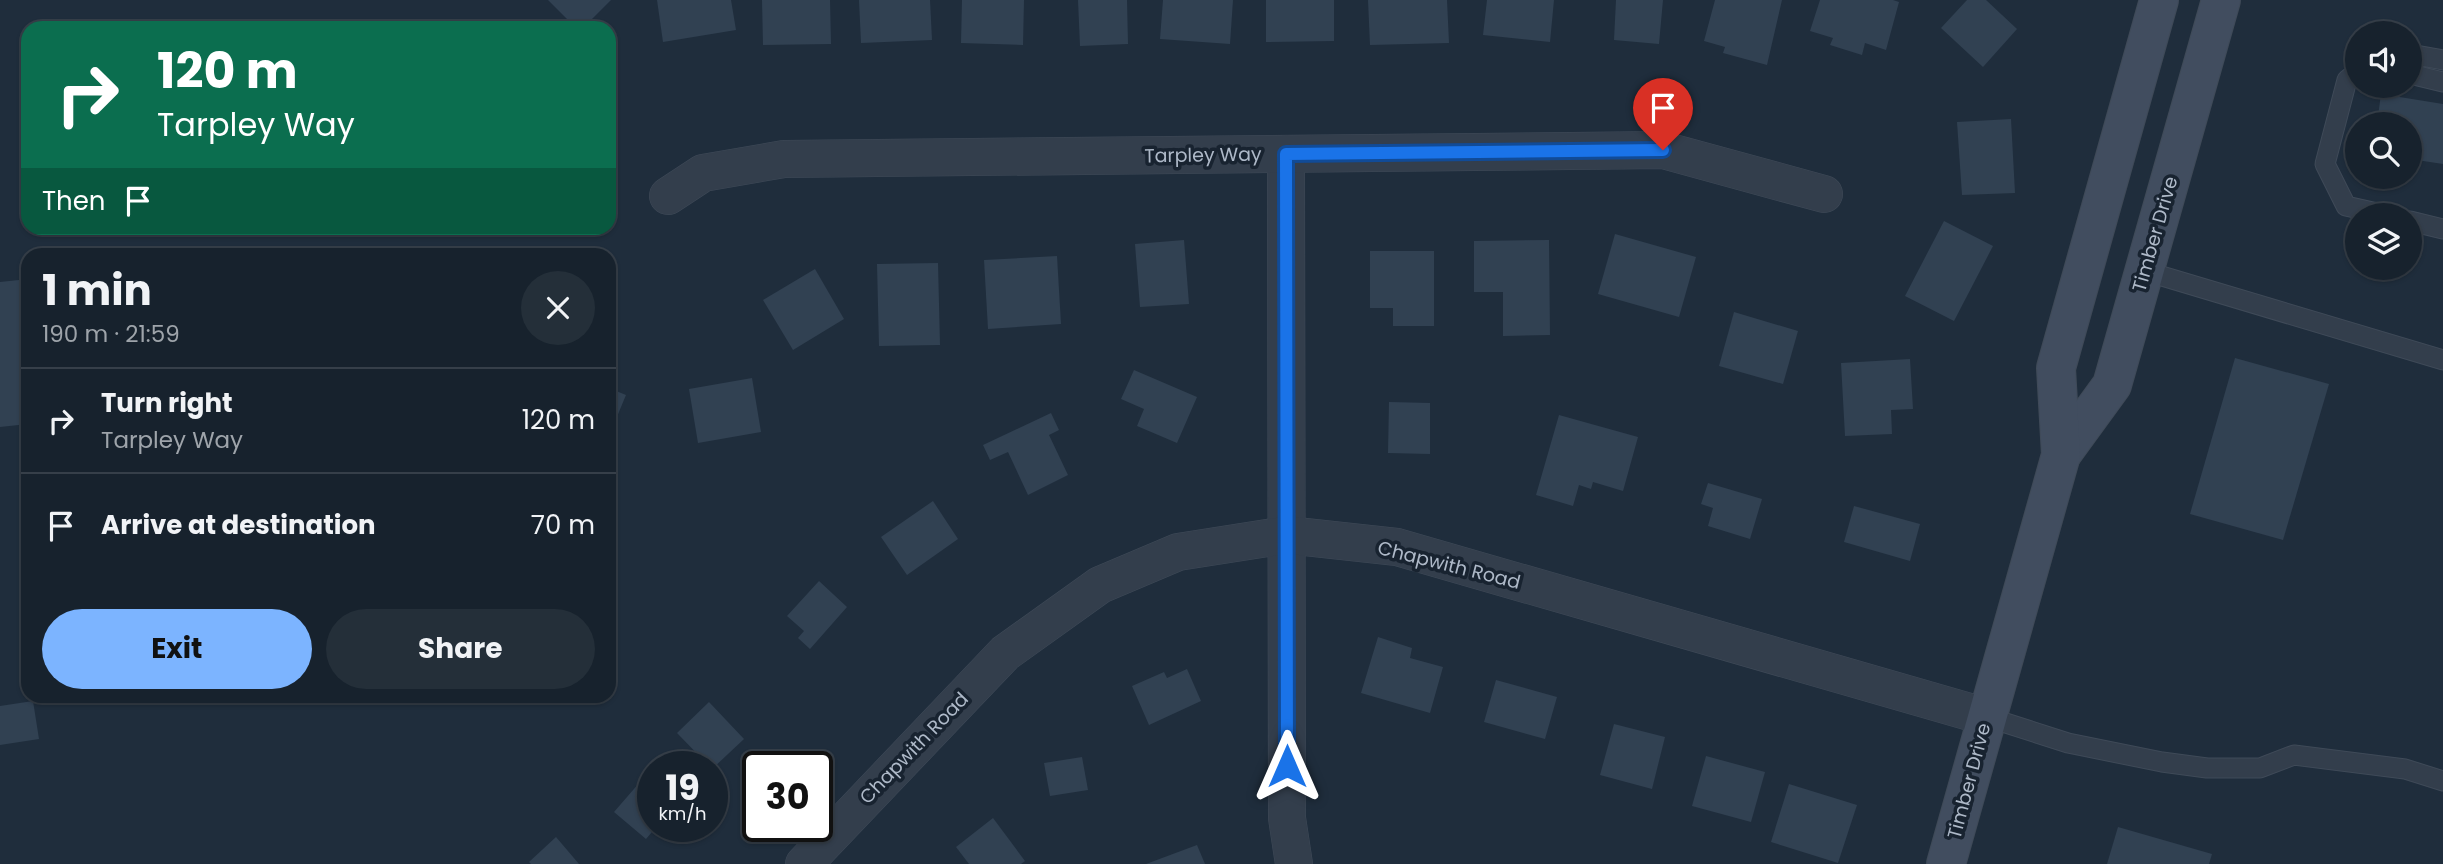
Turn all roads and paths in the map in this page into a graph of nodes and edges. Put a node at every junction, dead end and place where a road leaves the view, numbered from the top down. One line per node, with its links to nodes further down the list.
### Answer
1 (2160, 0): 16 (main road, Timber Drive)
2 (2221, 0): 14 (main road, Timber Drive)
3 (2422, 56): 4 (lane)
4 (2443, 60)
5 (2422, 77): 6 (lane)
6 (2443, 82)
7 (2345, 88): 11 (lane)
8 (1286, 154): 9 (street, Tarpley Way); 10 (street, Tarpley Way); 17 (street)
9 (1824, 194)
10 (668, 196)
11 (2345, 204)
12 (2422, 224): 13 (lane)
13 (2443, 229)
14 (2145, 271): 15 (lane); 16 (main road, Timber Drive)
15 (2443, 360)
16 (2061, 455): 18 (main road, Timber Drive)
17 (1287, 535): 18 (street, Chapwith Road); 20 (street, Chapwith Road); 21 (street)
18 (1987, 717): 19 (lane); 22 (main road, Timber Drive)
19 (2443, 781)
20 (804, 864)
21 (1294, 864)
22 (1947, 864)

